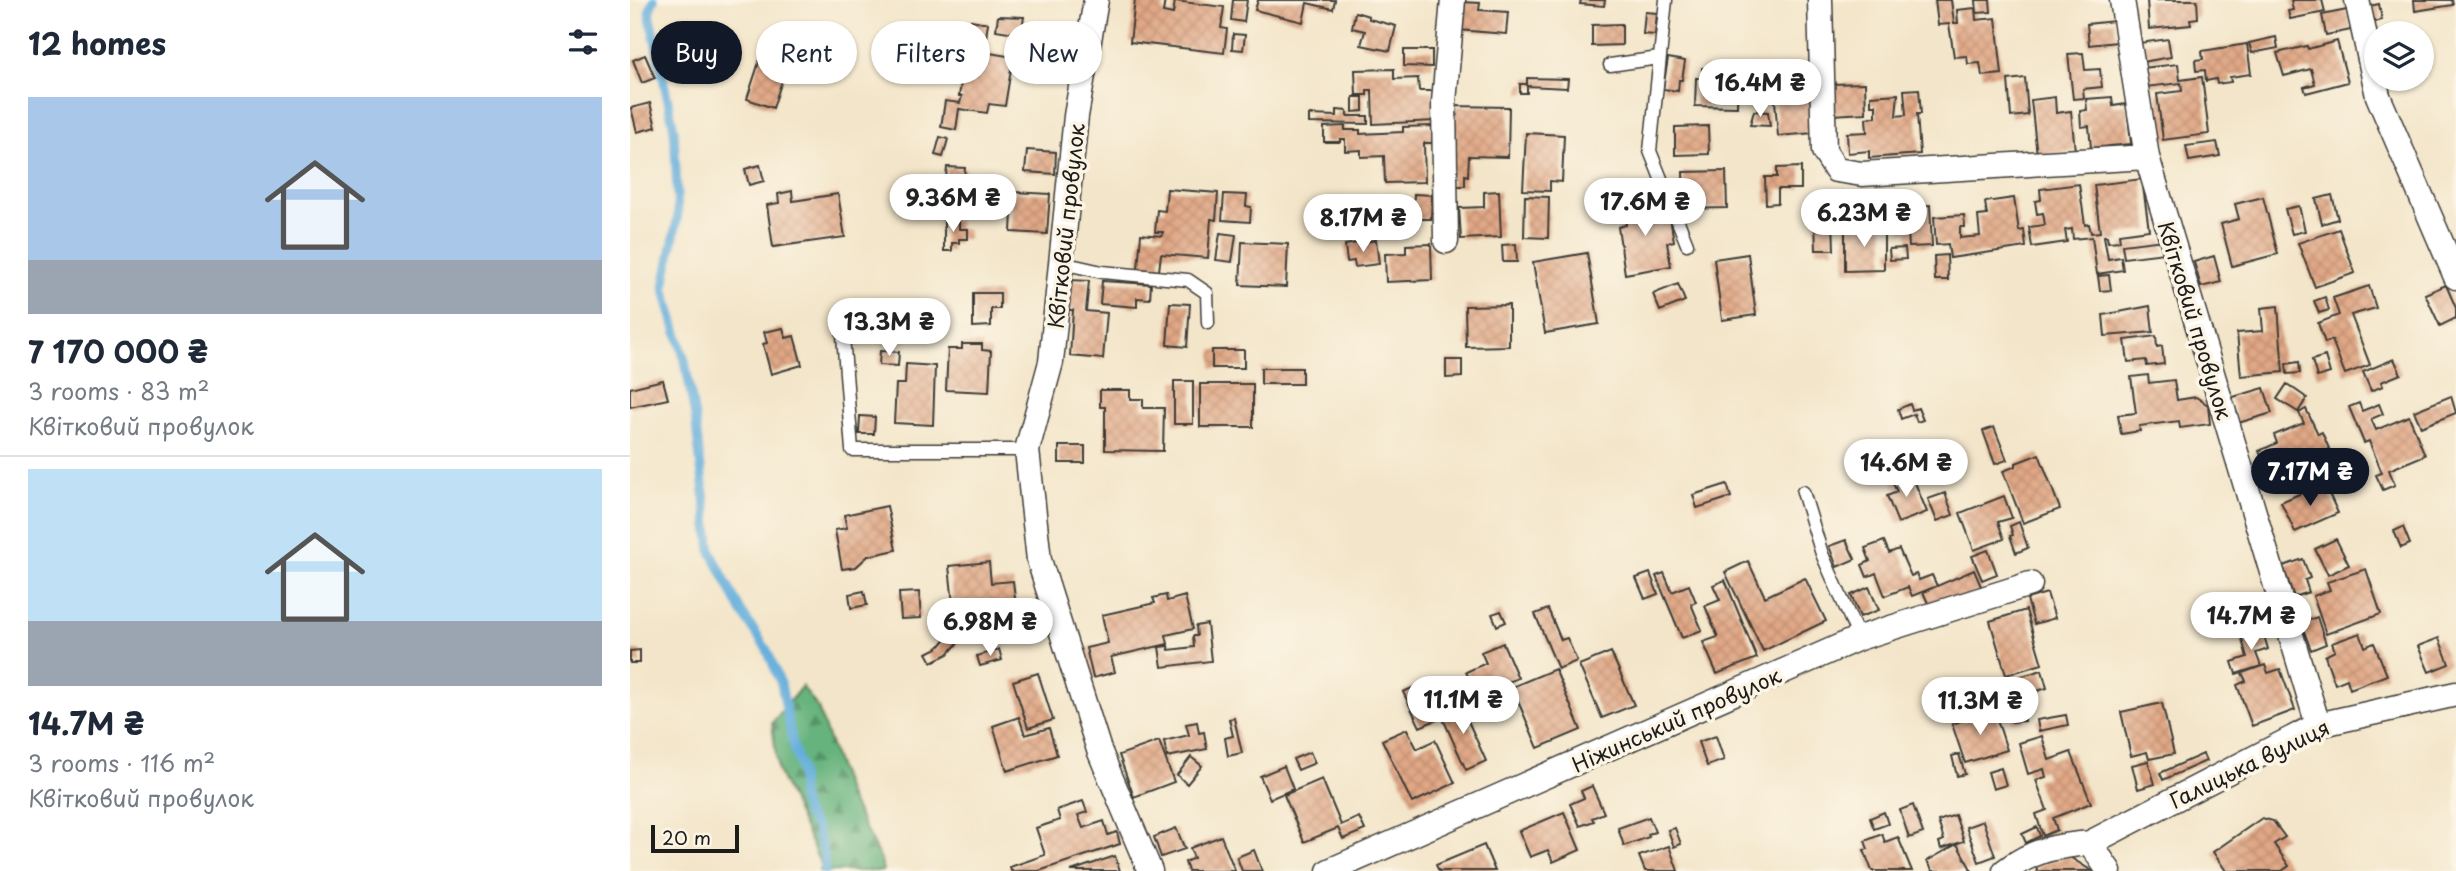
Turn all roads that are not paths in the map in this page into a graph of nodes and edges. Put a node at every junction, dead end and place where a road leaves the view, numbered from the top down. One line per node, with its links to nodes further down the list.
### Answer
1 (1096, 0): 12 (street, Квітковий провулок)
2 (1453, 0): 10 (street)
3 (1666, 0): 7 (lane)
4 (1820, 0): 9 (street)
5 (2122, 0): 9 (street, Квітковий провулок)
6 (2357, 0): 13 (street)
7 (1659, 58): 8 (lane); 11 (lane)
8 (1610, 65)
9 (2147, 157): 21 (street, Квітковий провулок)
10 (1446, 242)
11 (1687, 244)
12 (1062, 263): 15 (lane); 16 (street, Квітковий провулок)
13 (2456, 277)
14 (842, 323): 16 (lane)
15 (1208, 323)
16 (1027, 450): 23 (street)
17 (1803, 492): 19 (lane)
18 (2030, 584): 19 (street, Ніжинський провулок)
19 (1859, 639): 24 (street, Ніжинський провулок)
20 (2456, 694): 21 (street, Галицька вулиця)
21 (2318, 725): 22 (street, Галицька вулиця)
22 (2090, 843): 25 (street, Галицька вулиця); 26 (street)
23 (1150, 871)
24 (1329, 871)
25 (2004, 871)
26 (2109, 871)

